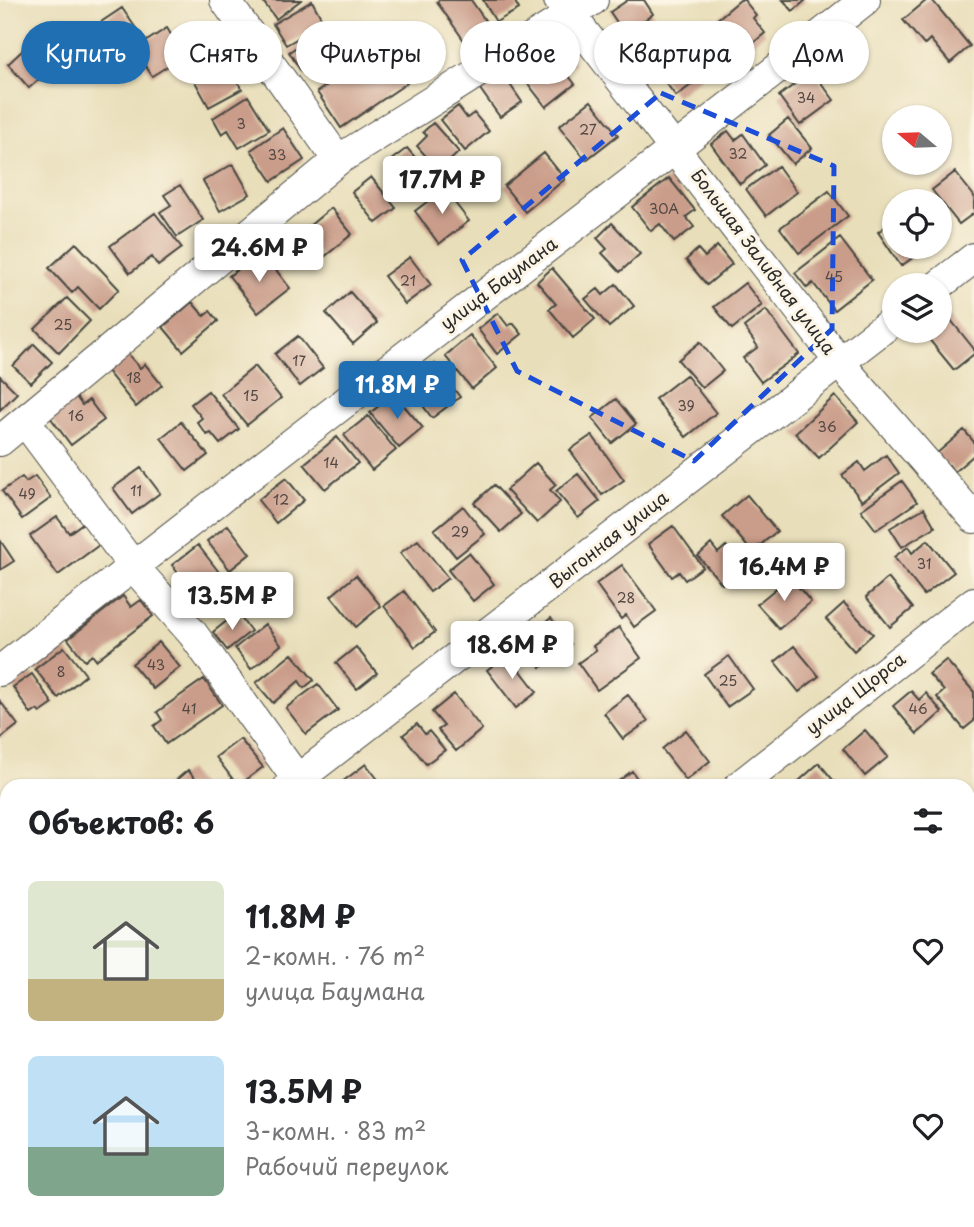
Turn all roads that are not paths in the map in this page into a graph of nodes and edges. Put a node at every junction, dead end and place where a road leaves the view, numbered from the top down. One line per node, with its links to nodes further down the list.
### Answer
1 (225, 0): 5 (street)
2 (865, 0): 4 (street, улица Баумана)
3 (574, 4): 4 (street, Большая Заливная улица); 5 (street)
4 (676, 149): 9 (street, Большая Заливная улица); 13 (street, улица Баумана)
5 (338, 160): 10 (street)
6 (974, 258): 7 (street)
7 (952, 275)
8 (882, 330): 9 (street, Выгонная улица)
9 (840, 363): 12 (street, Большая Заливная улица); 17 (street, Выгонная улица)
10 (25, 421): 11 (street); 13 (street)
11 (0, 441)
12 (974, 518)
13 (133, 565): 15 (street, улица Баумана); 16 (street)
14 (974, 602): 18 (street, улица Щорса)
15 (0, 671)
16 (294, 779)
17 (302, 779)
18 (748, 779)

